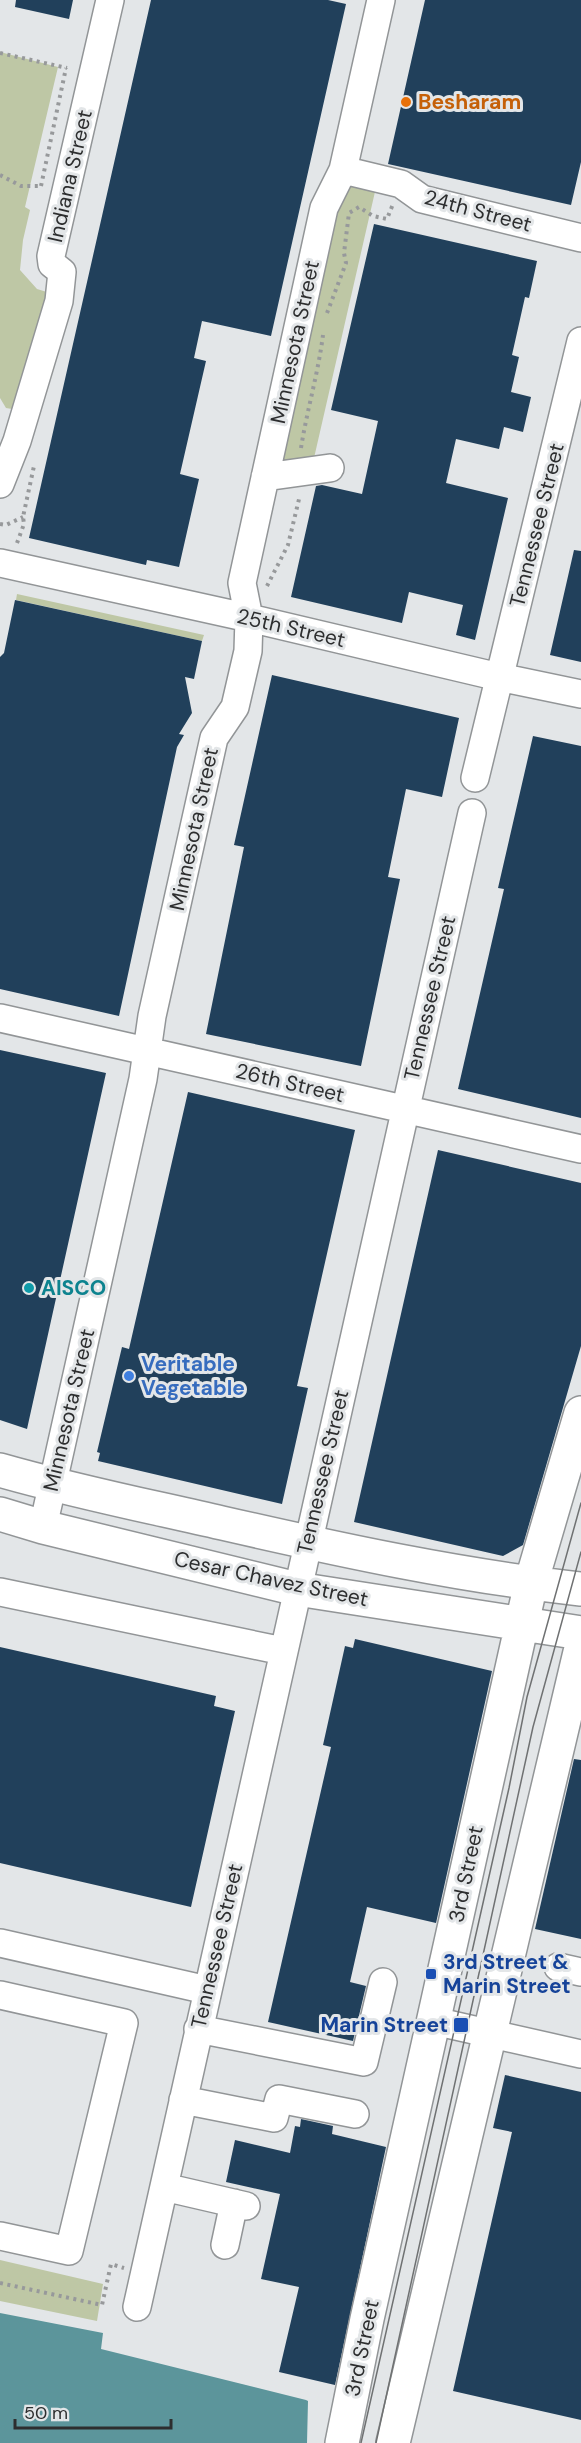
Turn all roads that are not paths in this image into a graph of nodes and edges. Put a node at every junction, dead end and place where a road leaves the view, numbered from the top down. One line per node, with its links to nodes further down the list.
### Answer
1 (110, 0): 9 (street, Indiana Street)
2 (381, 0): 3 (street, Minnesota Street)
3 (343, 170): 4 (street, 24th Street); 8 (street, Minnesota Street)
4 (581, 238)
5 (581, 341): 6 (street, Tennessee Street)
6 (578, 368): 12 (street, Tennessee Street)
7 (330, 468): 8 (street)
8 (265, 477): 11 (street, Minnesota Street)
9 (0, 484)
10 (0, 563): 11 (street, 25th Street)
11 (249, 618): 12 (street, 25th Street); 17 (street, Minnesota Street)
12 (499, 677): 13 (street, 25th Street); 14 (street, Tennessee Street)
13 (581, 694)
14 (475, 778)
15 (472, 813): 18 (street, Tennessee Street)
16 (0, 1018): 17 (street, 26th Street)
17 (147, 1051): 18 (street, 26th Street); 22 (street, Minnesota Street)
18 (405, 1109): 19 (street, 26th Street); 25 (street, Tennessee Street)
19 (581, 1149)
20 (581, 1413): 26 (main road, 3rd Street)
21 (0, 1470): 22 (main road, Cesar Chavez Street)
22 (52, 1485): 24 (street, Minnesota Street); 25 (main road, Cesar Chavez Street)
23 (0, 1514): 24 (main road, Cesar Chavez Street)
24 (43, 1527): 27 (main road, Cesar Chavez Street)
25 (308, 1542): 26 (main road, Cesar Chavez Street); 27 (street, Tennessee Street)
26 (531, 1583): 28 (main road, Cesar Chavez Street); 30 (main road, 3rd Street)
27 (297, 1589): 30 (main road, Cesar Chavez Street); 33 (street, Tennessee Street)
28 (581, 1589)
29 (0, 1592): 33 (street)
30 (522, 1625): 31 (main road, Cesar Chavez Street); 38 (main road, 3rd Street)
31 (581, 1633)
32 (581, 1648): 40 (main road)
33 (283, 1651): 36 (street, Tennessee Street)
34 (0, 1943): 36 (street)
35 (383, 1982): 39 (street)
36 (207, 1990): 39 (street, Tennessee Street)
37 (0, 1995): 45 (street)
38 (434, 2021): 40 (street); 48 (main road, 3rd Street)
39 (198, 2030): 42 (street, Tennessee Street)
40 (490, 2033): 41 (street); 49 (main road)
41 (581, 2054)
42 (183, 2100): 43 (street); 44 (street, Tennessee Street)
43 (355, 2114)
44 (164, 2187): 46 (street); 47 (street, Tennessee Street)
45 (0, 2236)
46 (225, 2245)
47 (137, 2307)
48 (342, 2443)
49 (393, 2443)

